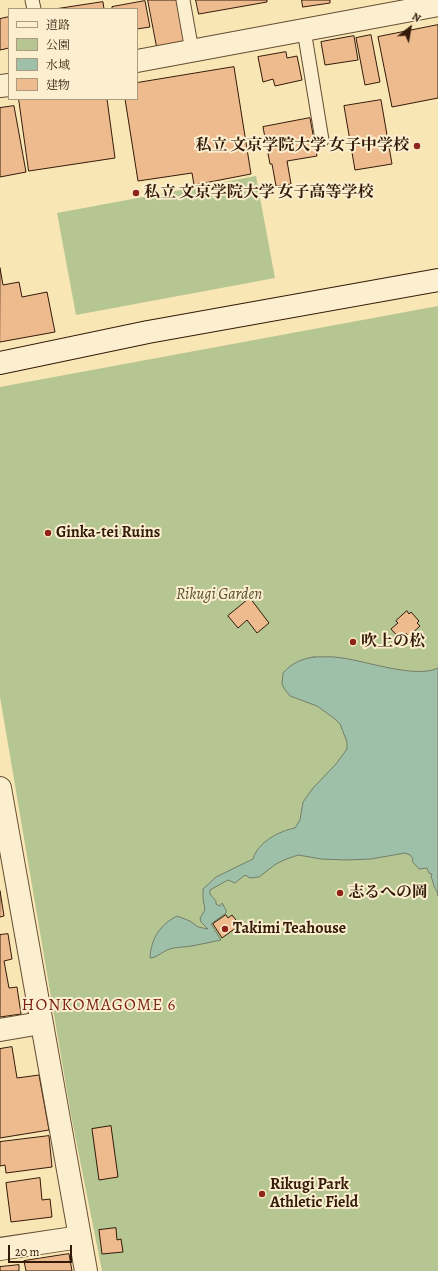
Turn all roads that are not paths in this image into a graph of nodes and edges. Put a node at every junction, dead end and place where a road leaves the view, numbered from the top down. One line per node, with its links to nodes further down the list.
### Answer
1 (183, 0): 5 (lane)
2 (438, 5): 3 (street)
3 (394, 6): 4 (street)
4 (304, 30): 5 (street); 7 (lane)
5 (192, 51): 6 (street)
6 (138, 61)
7 (322, 140)
8 (438, 280): 9 (street)
9 (0, 363)
10 (0, 788): 11 (street)
11 (2, 817): 12 (street)
12 (41, 1023): 13 (street); 14 (street)
13 (0, 1030)
14 (80, 1237): 15 (street); 16 (street)
15 (0, 1249)
16 (86, 1271)

